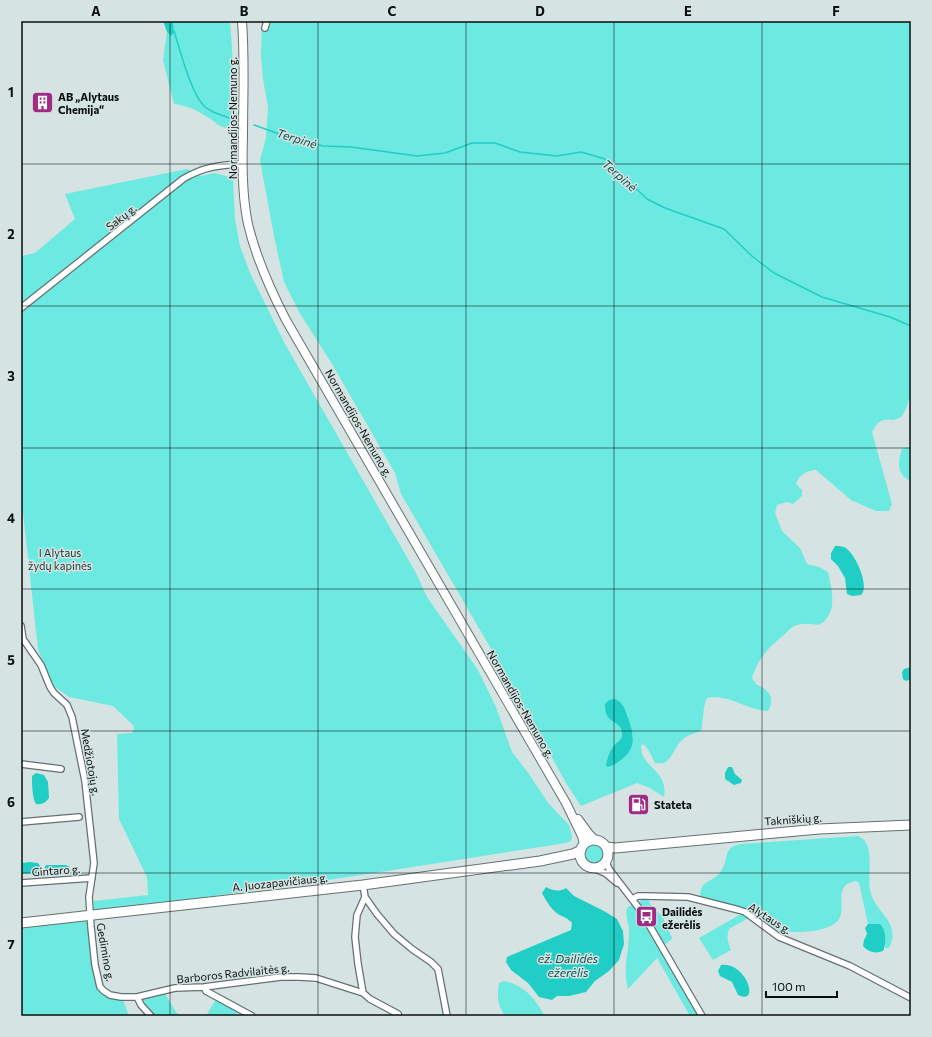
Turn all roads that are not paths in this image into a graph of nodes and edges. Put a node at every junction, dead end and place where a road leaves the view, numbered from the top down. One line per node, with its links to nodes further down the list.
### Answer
1 (242, 21): 4 (main road, Normandijos-Nemuno g.)
2 (267, 21): 3 (street)
3 (266, 28)
4 (242, 164): 5 (street, Sakų g.); 9 (main road, Normandijos-Nemuno g.)
5 (21, 308)
6 (21, 626): 21 (street, Medžiotojų g.)
7 (21, 764): 8 (street)
8 (61, 769)
9 (566, 803): 13 (main road, Normandijos-Nemuno g.); 15 (main road, Normandijos-Nemuno g.)
10 (79, 817): 11 (street)
11 (21, 822)
12 (911, 825): 14 (main road, Takniškių g.)
13 (595, 840): 15 (main road); 16 (main road)
14 (678, 843): 16 (main road); 18 (main road)
15 (582, 847): 17 (main road); 19 (main road, A. Juozapavičiaus g.)
16 (606, 847): 18 (main road)
17 (582, 860): 19 (main road, A. Juozapavičiaus g.); 20 (main road)
18 (607, 860): 20 (main road); 24 (street)
19 (540, 861): 23 (main road, A. Juozapavičiaus g.)
20 (593, 868): 24 (street)
21 (92, 878): 22 (street, Gintaro g.); 27 (street, Medžiotojų g.)
22 (21, 883)
23 (363, 885): 25 (street); 27 (main road, A. Juozapavičiaus g.)
24 (626, 891): 26 (street)
25 (365, 897): 31 (street); 37 (street)
26 (632, 899): 33 (street, Alytaus g.); 38 (street)
27 (90, 916): 28 (main road, A. Juozapavičiaus g.); 30 (street, Gedimino g.)
28 (21, 923)
29 (204, 987): 31 (street, Barboros Radvilaitės g.); 32 (street, Barboros Radvilaitės g.); 36 (street)
30 (104, 991): 32 (street, Barboros Radvilaitės g.)
31 (363, 993): 34 (street, Barboros Radvilaitės g.)
32 (137, 997): 35 (street)
33 (911, 998)
34 (398, 1014)
35 (151, 1016)
36 (252, 1016)
37 (447, 1016)
38 (702, 1016)

